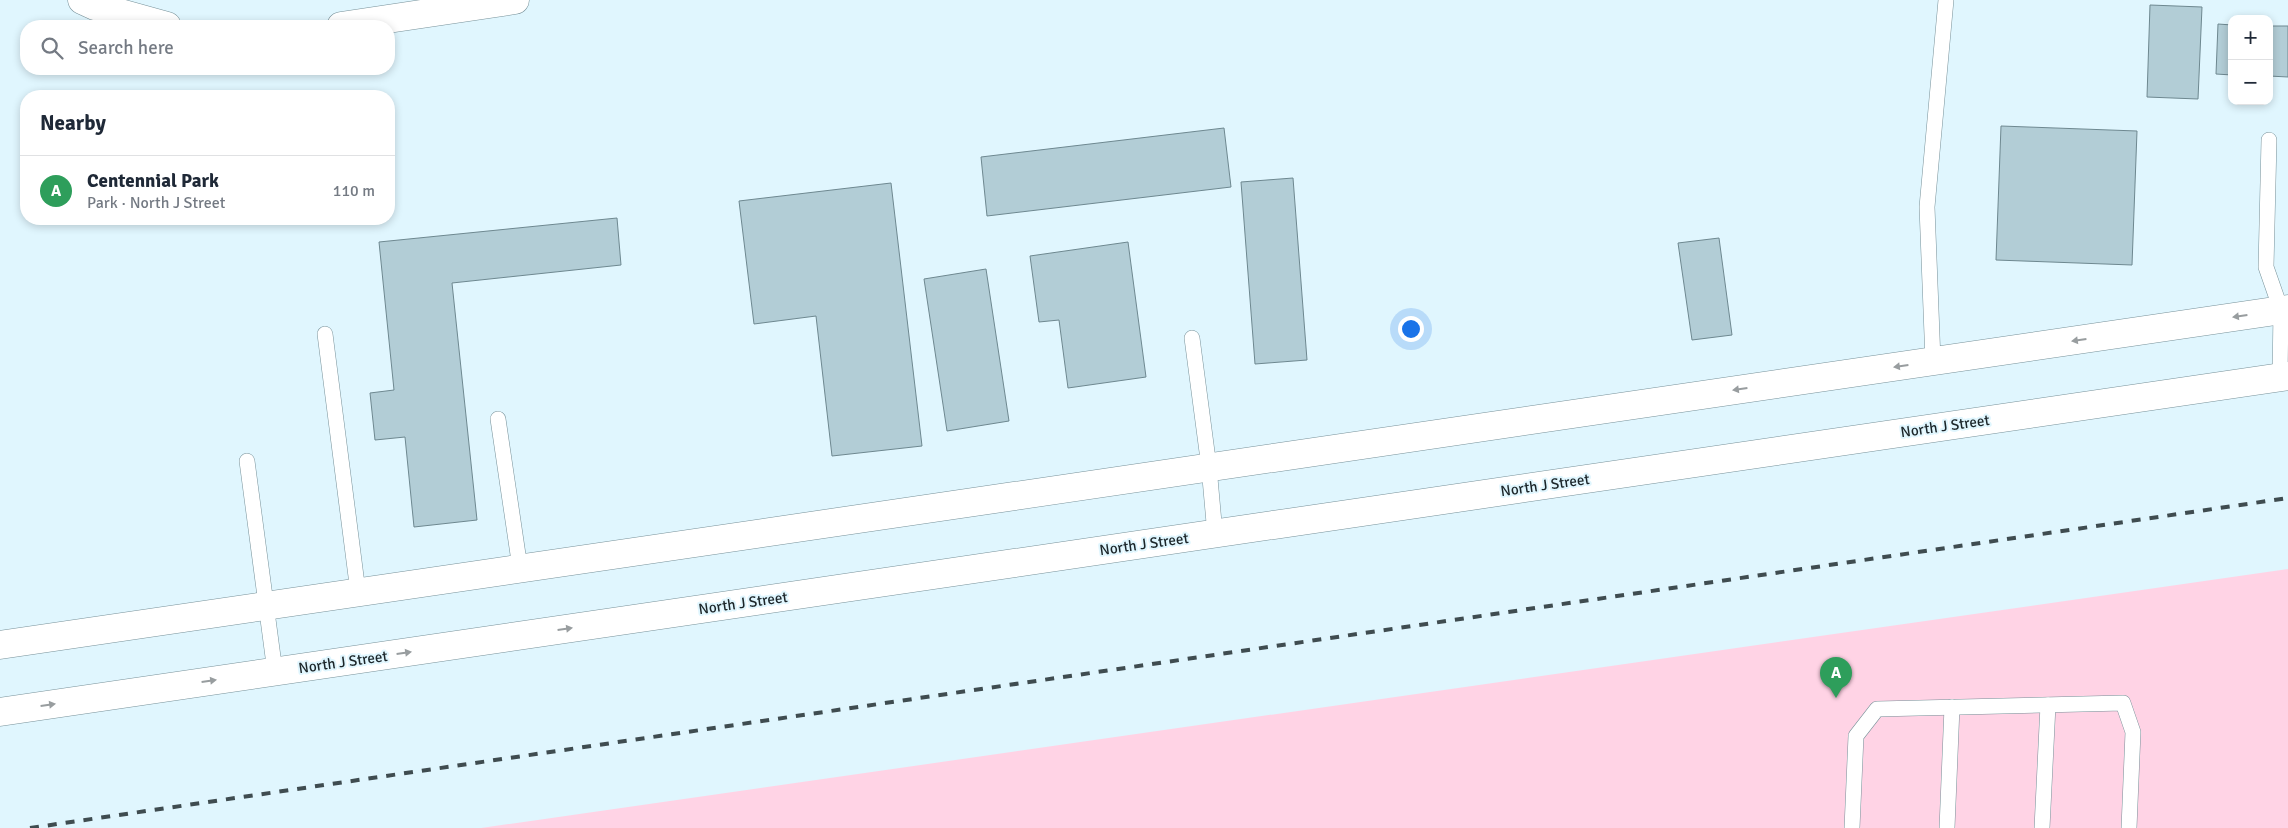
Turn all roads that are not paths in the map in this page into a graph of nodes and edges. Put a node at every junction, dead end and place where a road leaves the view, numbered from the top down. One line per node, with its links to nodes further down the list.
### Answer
1 (82, 0): 4 (main road)
2 (515, 0): 5 (main road)
3 (1946, 0): 10 (lane)
4 (145, 20)
5 (381, 20)
6 (2269, 140): 7 (lane)
7 (2284, 310): 10 (main road, one-way to 10); 11 (lane)
8 (326, 334): 17 (lane)
9 (1192, 338): 14 (lane)
10 (1933, 361): 14 (main road, one-way to 14)
11 (2284, 377): 15 (main road, North J Street)
12 (498, 419): 16 (lane)
13 (247, 461): 18 (lane)
14 (1209, 467): 15 (lane); 16 (main road)
15 (1215, 534): 20 (main road, North J Street, one-way to 15)
16 (520, 568): 17 (main road)
17 (358, 592): 18 (main road)
18 (266, 605): 19 (main road); 20 (lane)
19 (0, 644)
20 (274, 672): 23 (main road, North J Street, one-way to 20)
21 (2048, 705): 22 (lane); 26 (lane); 27 (lane)
22 (1952, 707): 24 (lane); 25 (lane)
23 (0, 712)
24 (1852, 828)
25 (1947, 828)
26 (2042, 828)
27 (2129, 828)

